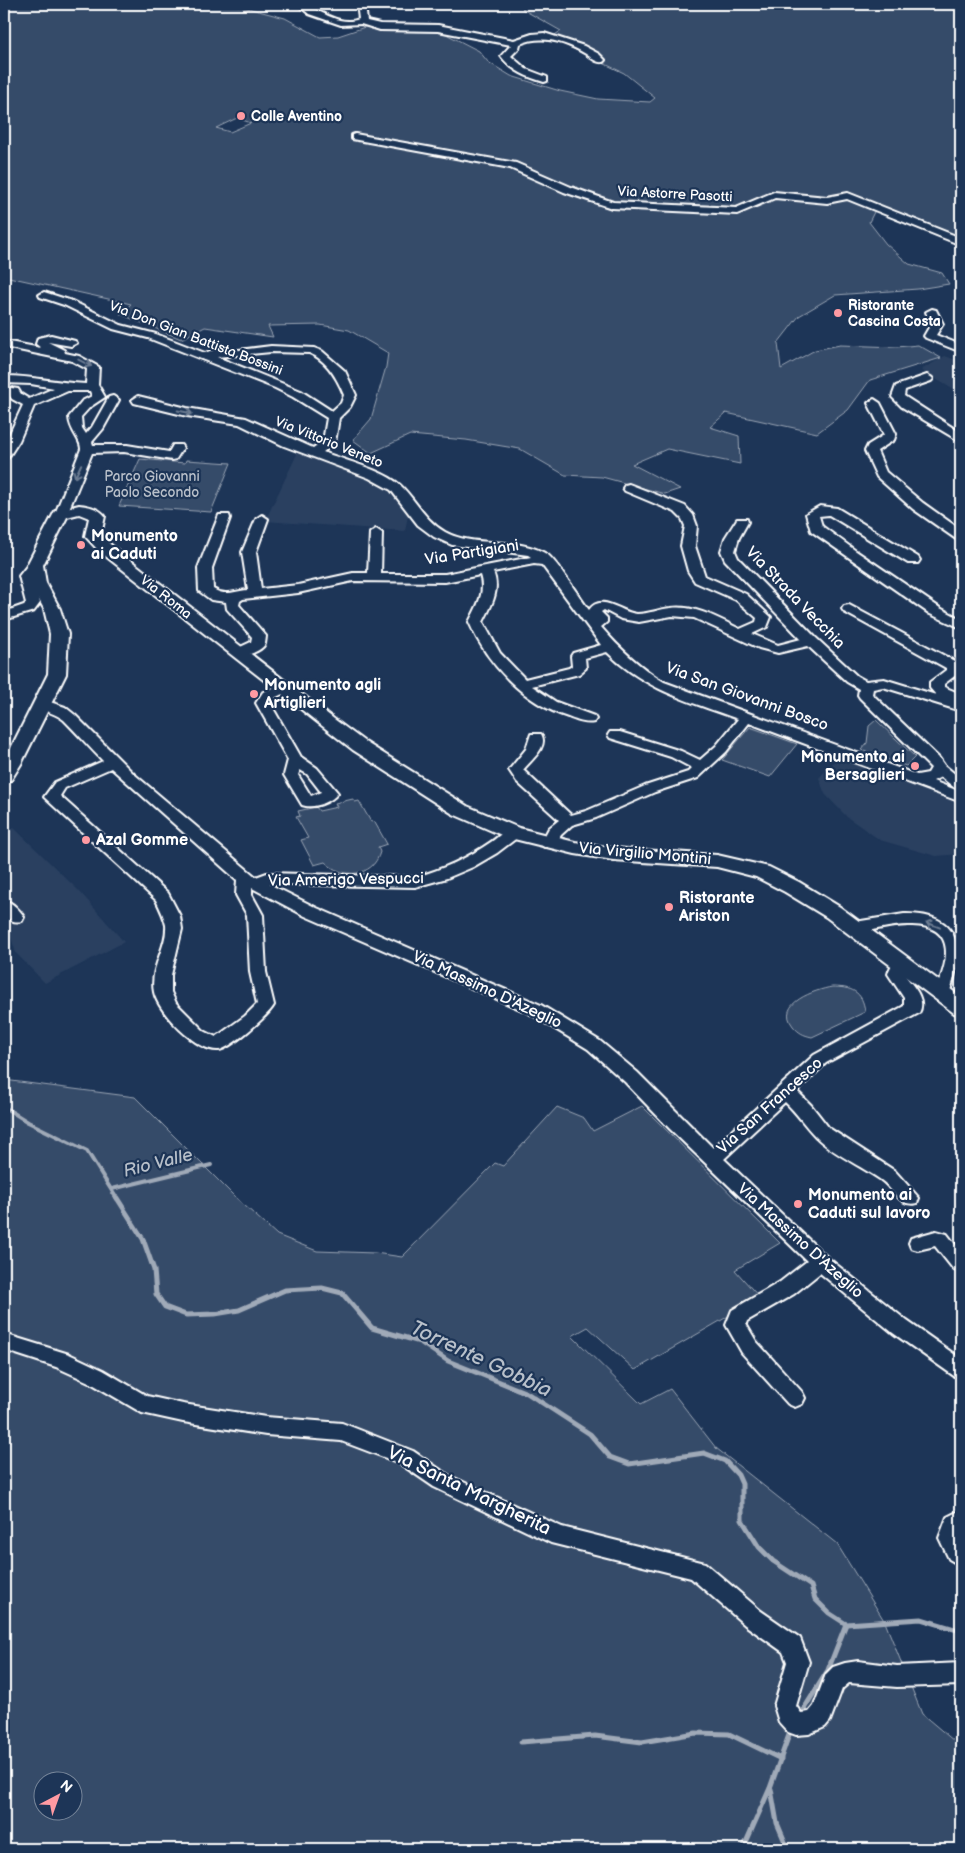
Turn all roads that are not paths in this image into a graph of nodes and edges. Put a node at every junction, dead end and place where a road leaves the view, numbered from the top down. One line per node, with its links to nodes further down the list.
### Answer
1 (300, 4): 3 (street)
2 (361, 4): 3 (street)
3 (360, 23): 4 (street); 5 (street)
4 (349, 32)
5 (515, 43): 6 (street); 7 (street)
6 (600, 60)
7 (544, 79)
8 (355, 137): 9 (street, Via Astorre Pasotti)
9 (961, 242)
10 (44, 295): 16 (street, Via Don Gian Battista Bossini)
11 (932, 312): 14 (street)
12 (71, 342): 15 (street)
13 (4, 344): 15 (street)
14 (961, 349)
15 (64, 355): 20 (street, one-way to 20)
16 (202, 356): 25 (street, Via Don Gian Battista Bossini); 25 (street)
17 (4, 379): 19 (street)
18 (927, 379): 26 (street)
19 (67, 387): 20 (street); 24 (street)
20 (96, 393): 22 (street, Via Vittorio Veneto); 27 (street)
21 (10, 397): 24 (street)
22 (113, 400): 27 (street); 29 (street, Via Vittorio Veneto, one-way to 29)
23 (874, 403): 37 (street)
24 (29, 404): 30 (street)
25 (333, 416): 29 (street)
26 (961, 438)
27 (86, 445): 28 (street); 32 (street, one-way to 32)
28 (178, 448)
29 (315, 452): 39 (street, Via Vittorio Veneto)
30 (4, 455)
31 (629, 488): 49 (street)
32 (61, 514): 40 (main road); 52 (main road, Via Roma)
33 (224, 518): 44 (street)
34 (262, 519): 43 (street)
35 (742, 522): 50 (street, Via Strada Vecchia)
36 (376, 533): 42 (street)
37 (961, 536)
38 (913, 560): 47 (street)
39 (546, 561): 41 (street, Via Partigiani); 48 (street, Via San Giovanni Bosco)
40 (35, 565): 46 (street); 57 (main road)
41 (485, 570): 42 (street, Via Partigiani); 53 (street)
42 (374, 577): 43 (street, Via Partigiani)
43 (255, 592): 44 (street, Via Partigiani)
44 (233, 599): 52 (street)
45 (849, 609): 56 (street)
46 (4, 616)
47 (961, 624)
48 (593, 626): 49 (street); 51 (street, Via San Giovanni Bosco)
49 (741, 634): 50 (street)
50 (811, 641): 54 (street, Via Strada Vecchia)
51 (611, 646): 53 (street); 58 (street, Via San Giovanni Bosco)
52 (239, 653): 55 (main road, Via Virgilio Montini)
53 (522, 684): 59 (street)
54 (866, 687): 56 (street); 64 (street)
55 (283, 688): 69 (street); 71 (main road, Via Virgilio Montini)
56 (960, 707)
57 (40, 710): 62 (street, Via Massimo D'Azeglio); 65 (main road)
58 (747, 717): 63 (street); 66 (street, Via San Giovanni Bosco)
59 (589, 719)
60 (615, 735): 63 (street)
61 (536, 737): 70 (street)
62 (113, 762): 73 (street, Via Massimo D'Azeglio); 73 (street)
63 (701, 767): 70 (street)
64 (938, 768): 66 (street); 67 (street)
65 (4, 776)
66 (916, 780): 68 (street, Via San Giovanni Bosco)
67 (961, 786)
68 (961, 797)
69 (324, 804)
70 (567, 821): 72 (street)
71 (514, 833): 72 (main road, Via Virgilio Montini); 73 (street, Via Amerigo Vespucci)
72 (549, 843): 76 (main road, Via Virgilio Montini)
73 (250, 880): 81 (street, Via Massimo D'Azeglio)
74 (4, 905): 75 (street)
75 (16, 917)
76 (855, 928): 77 (main road, Via Virgilio Montini); 78 (street, one-way to 76)
77 (903, 964): 78 (main road, Via Virgilio Montini); 80 (street, Via San Francesco)
78 (942, 993): 79 (main road, Via Virgilio Montini)
79 (961, 1008)
80 (785, 1091): 81 (street, Via San Francesco); 82 (street)
81 (712, 1158): 84 (street, Via Massimo D'Azeglio)
82 (910, 1198)
83 (918, 1243): 85 (street)
84 (820, 1262): 87 (street, Via Massimo D'Azeglio); 88 (street)
85 (961, 1265)
86 (4, 1342): 91 (street, Via Santa Margherita)
87 (961, 1370)
88 (795, 1398)
89 (961, 1519): 90 (street)
90 (961, 1556)
91 (961, 1674)

